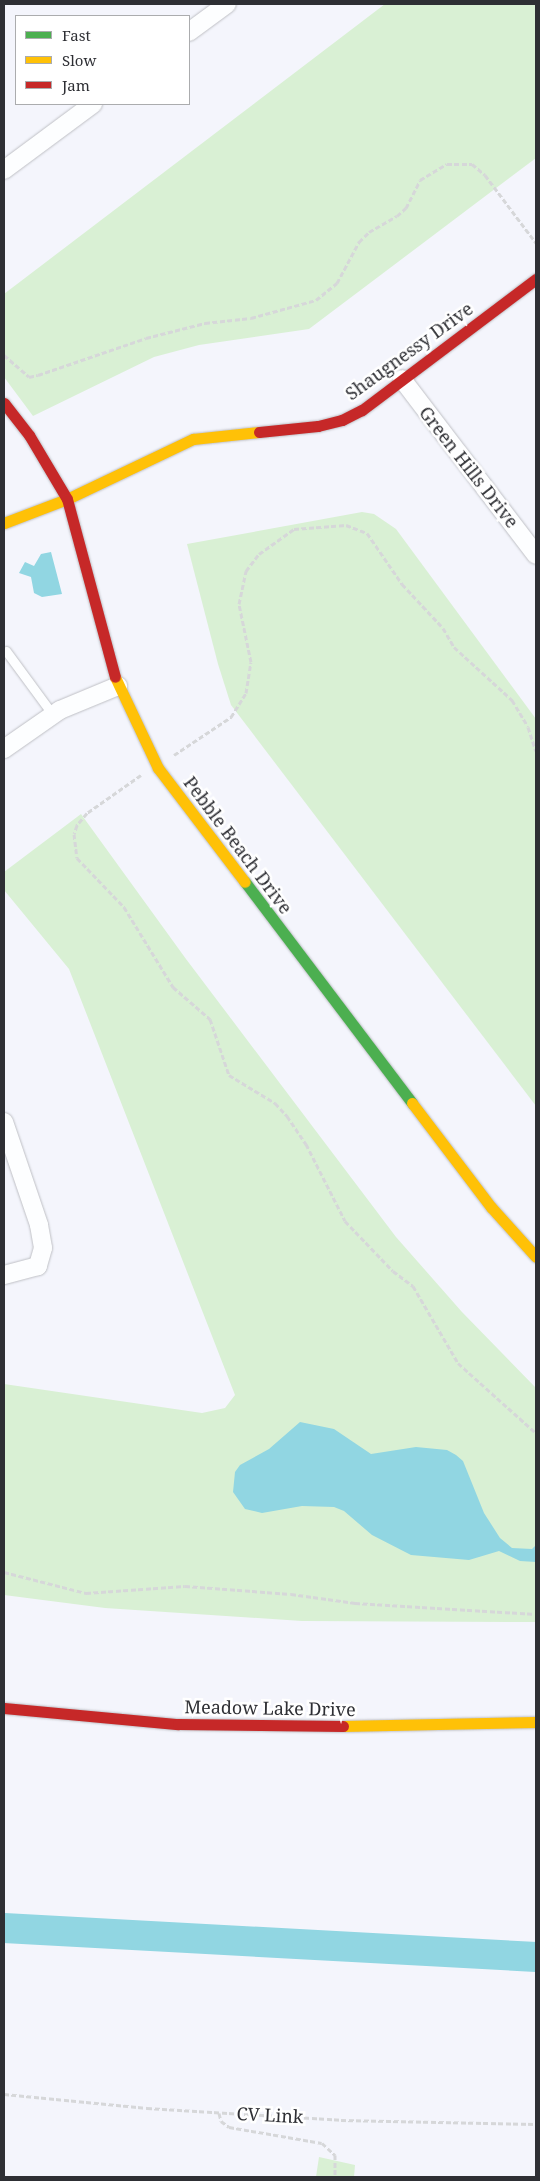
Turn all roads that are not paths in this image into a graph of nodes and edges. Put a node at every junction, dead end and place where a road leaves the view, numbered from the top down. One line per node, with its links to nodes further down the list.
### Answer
1 (226, 4): 2 (street)
2 (190, 31)
3 (92, 105): 4 (street)
4 (4, 170)
5 (536, 279): 6 (street, Shaugnessy Drive)
6 (402, 380): 8 (street, Shaugnessy Drive); 10 (street, Green Hills Drive)
7 (4, 403): 8 (street, Pebble Beach Drive)
8 (67, 499): 9 (street, Shaugnessy Drive); 12 (street, Pebble Beach Drive)
9 (4, 523)
10 (536, 555)
11 (6, 651): 13 (lane)
12 (118, 686): 13 (street); 16 (street, Pebble Beach Drive)
13 (53, 714): 14 (street)
14 (4, 749)
15 (4, 1122): 17 (street)
16 (536, 1257)
17 (4, 1275)
18 (4, 1708): 19 (street, Meadow Lake Drive)
19 (536, 1722)

